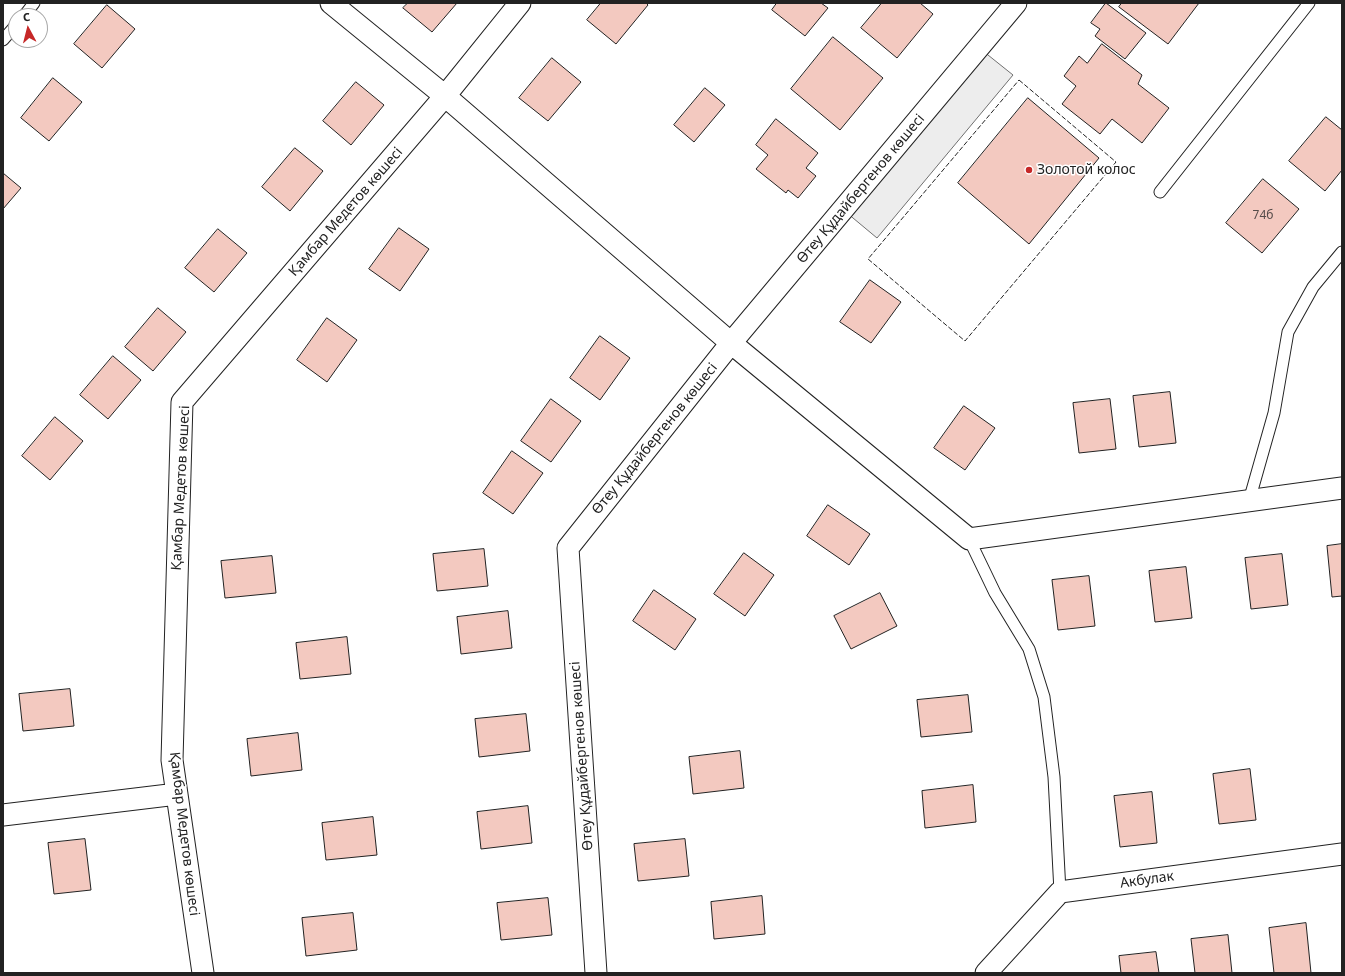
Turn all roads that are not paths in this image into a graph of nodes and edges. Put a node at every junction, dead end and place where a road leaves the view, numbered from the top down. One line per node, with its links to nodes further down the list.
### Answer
1 (332, 3): 5 (street)
2 (520, 3): 5 (street, Қамбар Медетов көшесі)
3 (1016, 3): 8 (street, Өтеу Құдайбергенов көшесі)
4 (1309, 3): 6 (lane)
5 (445, 96): 8 (street); 12 (street, Қамбар Медетов көшесі)
6 (1160, 192)
7 (1342, 252): 10 (lane)
8 (731, 343): 11 (street); 17 (street, Өтеу Құдайбергенов көшесі)
9 (1342, 488): 10 (street)
10 (1249, 501): 11 (street)
11 (969, 539): 15 (lane)
12 (177, 794): 13 (street); 16 (street, Қамбар Медетов көшесі)
13 (3, 815)
14 (1342, 854): 15 (street, Акбулак)
15 (1060, 892): 18 (street)
16 (203, 973)
17 (596, 973)
18 (986, 973)

